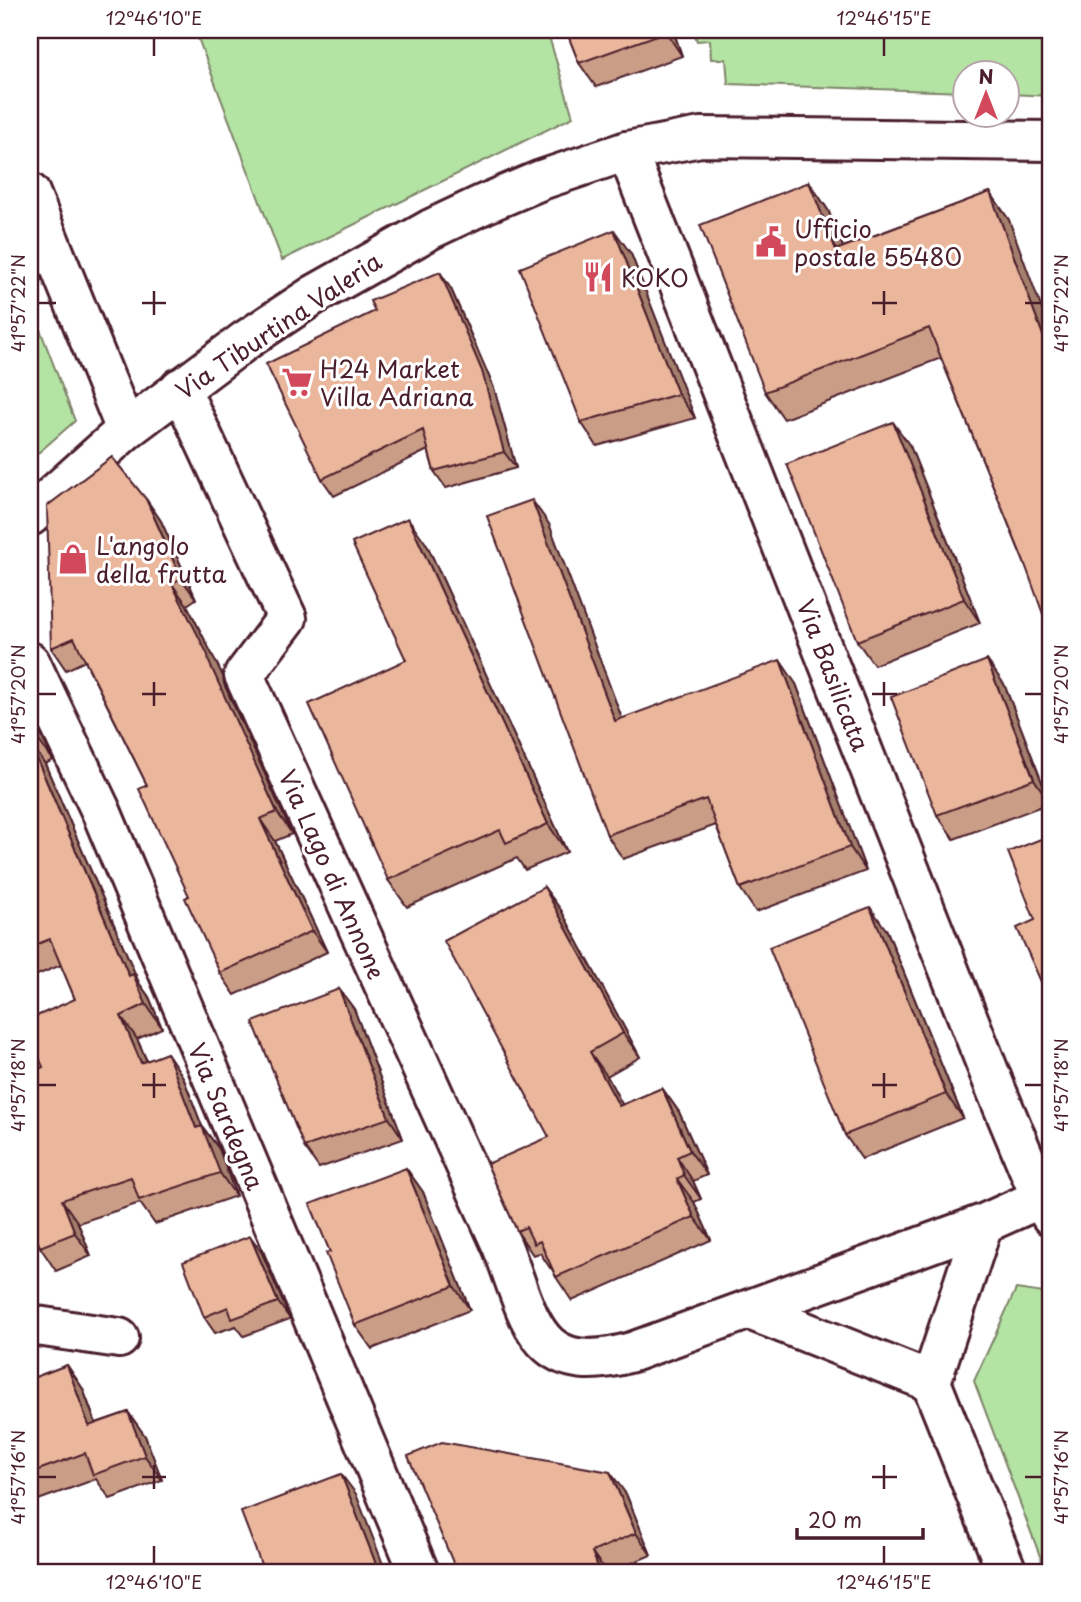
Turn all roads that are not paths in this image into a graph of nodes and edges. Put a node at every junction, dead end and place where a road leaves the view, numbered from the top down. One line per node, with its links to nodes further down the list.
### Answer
1 (1051, 141): 2 (street, Via Tiburtina Valeria)
2 (627, 151): 4 (street, Via Tiburtina Valeria); 8 (street, Via Basilicata)
3 (30, 193): 5 (street)
4 (180, 388): 5 (street, Via Tiburtina Valeria); 10 (street, Via Lago di Annone)
5 (126, 430): 6 (street, Via Tiburtina Valeria)
6 (30, 516)
7 (30, 662): 14 (street, Via Sardegna)
8 (1046, 1207): 9 (street)
9 (983, 1224): 10 (street); 13 (street)
10 (750, 1310): 13 (street)
11 (30, 1325): 12 (street)
12 (119, 1338)
13 (931, 1382): 15 (street)
14 (419, 1572)
15 (1007, 1572)

